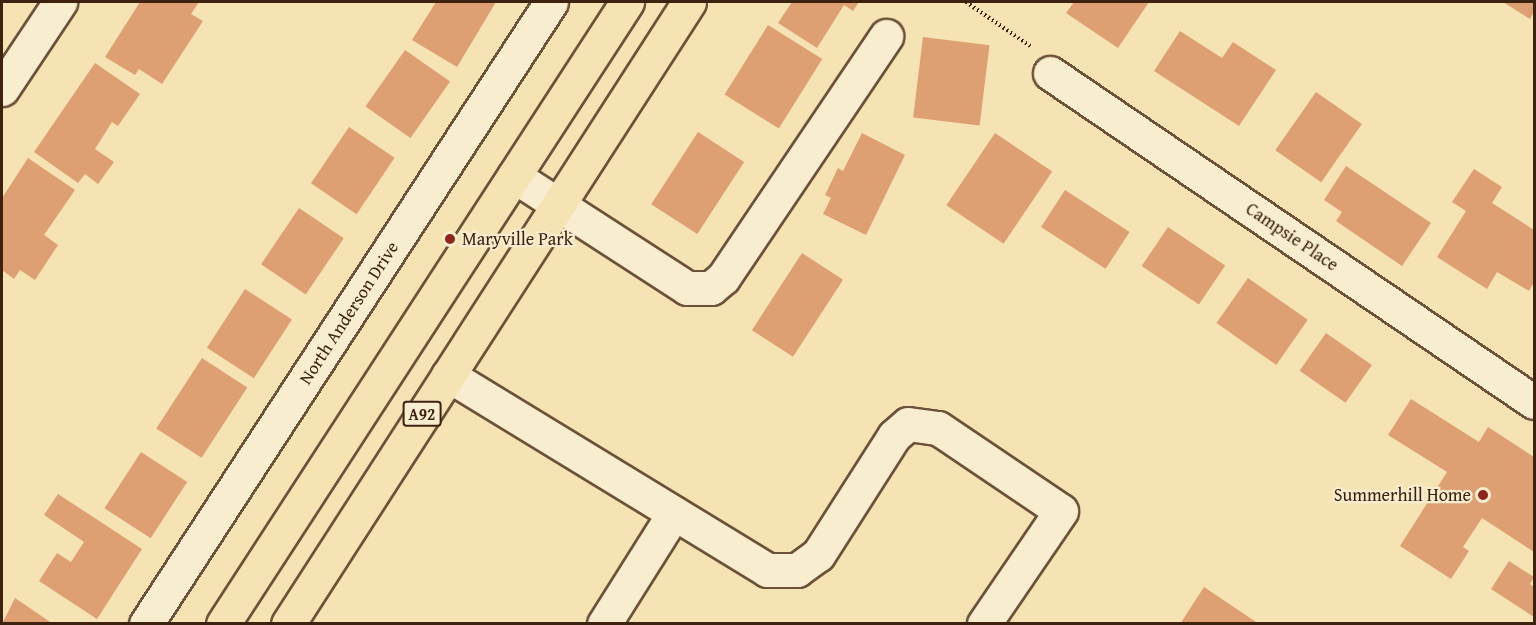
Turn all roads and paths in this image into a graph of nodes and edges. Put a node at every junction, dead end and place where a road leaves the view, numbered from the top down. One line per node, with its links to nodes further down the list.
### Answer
1 (60, 2): 8 (street)
2 (551, 2): 14 (street, North Anderson Drive)
3 (627, 2): 9 (main road)
4 (689, 2): 10 (main road, A92)
5 (966, 2): 7 (path)
6 (886, 36): 10 (street)
7 (1050, 73): 12 (street, Campsie Place)
8 (2, 89)
9 (514, 176): 10 (street); 15 (main road)
10 (559, 206): 11 (main road, A92)
11 (448, 375): 13 (street); 16 (main road, A92)
12 (1534, 402)
13 (674, 513): 17 (street); 18 (street)
14 (146, 624)
15 (223, 624)
16 (288, 624)
17 (604, 624)
18 (984, 624)

